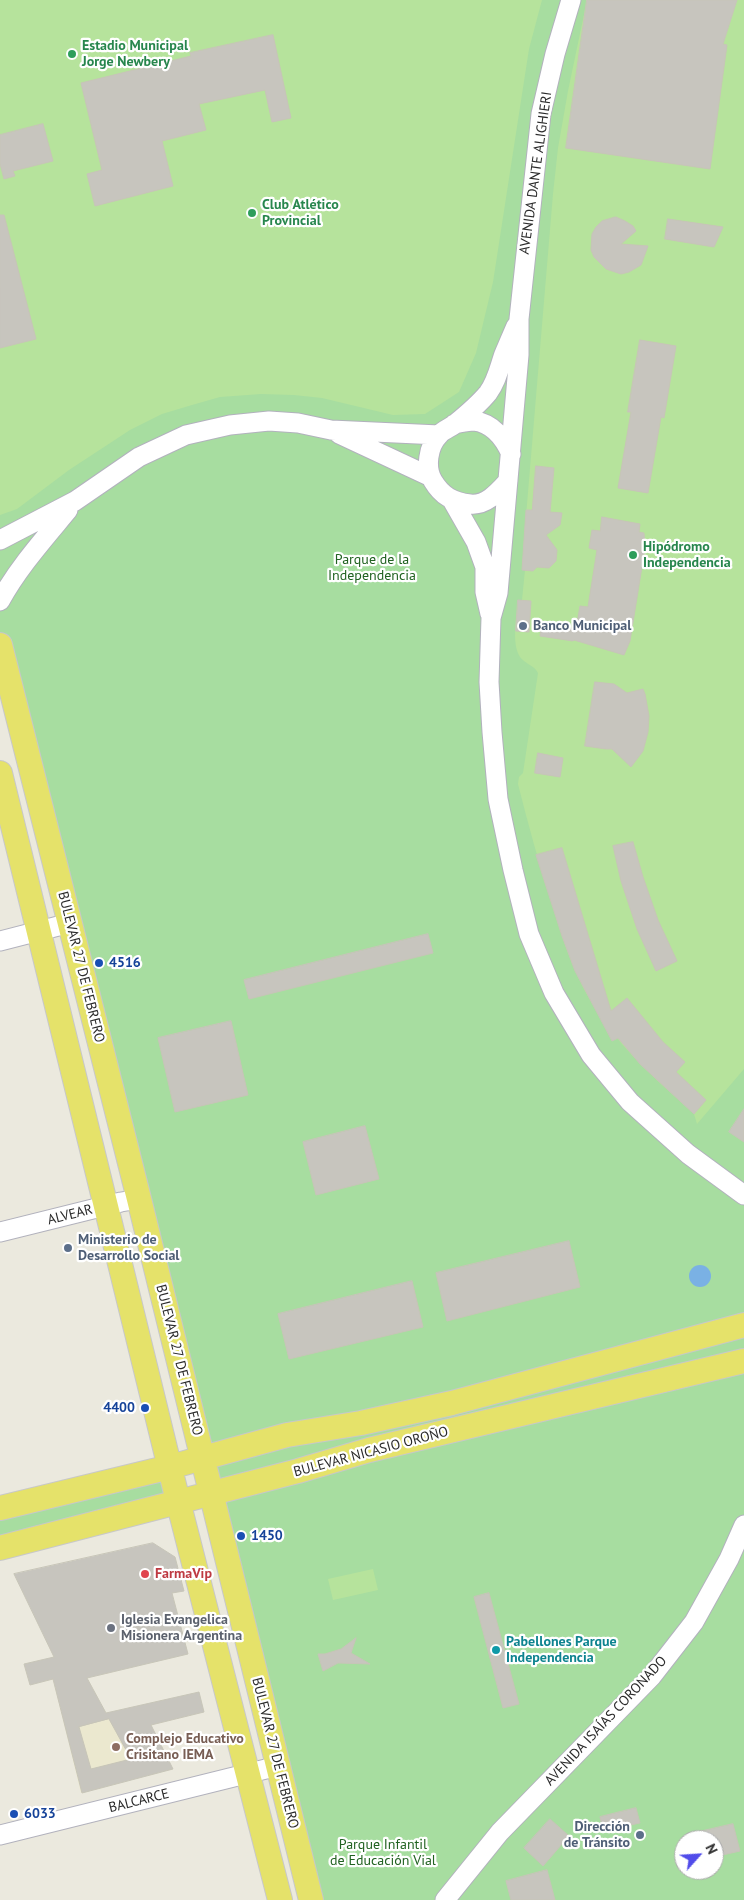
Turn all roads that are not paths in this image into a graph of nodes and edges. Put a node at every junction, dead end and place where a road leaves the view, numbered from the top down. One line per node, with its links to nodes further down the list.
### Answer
1 (571, 0): 2 (street, AVENIDA DANTE ALIGHIERI)
2 (518, 320): 3 (street, AVENIDA DANTE ALIGHIERI); 6 (street, AVENIDA DANTE ALIGHIERI)
3 (454, 424): 5 (street); 6 (street)
4 (331, 430): 5 (street); 7 (street); 10 (street)
5 (439, 435): 7 (street)
6 (511, 454): 8 (street)
7 (431, 477): 9 (street)
8 (508, 481): 9 (street); 13 (street)
9 (452, 500): 13 (street)
10 (75, 501): 11 (street); 12 (street)
11 (0, 540)
12 (0, 601)
13 (491, 618): 19 (street)
14 (0, 645): 16 (main road, BULEVAR 27 DE FEBRERO)
15 (0, 773): 17 (main road)
16 (70, 923): 17 (street); 20 (main road, BULEVAR 27 DE FEBRERO)
17 (39, 931): 18 (street); 21 (main road)
18 (0, 941)
19 (742, 1195)
20 (140, 1199): 21 (street, ALVEAR); 25 (main road, BULEVAR 27 DE FEBRERO)
21 (106, 1206): 22 (street, ALVEAR); 26 (main road)
22 (0, 1232)
23 (744, 1325): 25 (main road, BULEVAR NICASIO OROÑO)
24 (744, 1361): 27 (main road, BULEVAR NICASIO OROÑO)
25 (203, 1458): 26 (main road, BULEVAR NICASIO OROÑO); 27 (main road, BULEVAR 27 DE FEBRERO)
26 (170, 1467): 28 (main road); 29 (main road, BULEVAR NICASIO OROÑO)
27 (212, 1493): 28 (main road, BULEVAR NICASIO OROÑO); 32 (main road, BULEVAR 27 DE FEBRERO)
28 (178, 1501): 31 (main road, BULEVAR NICASIO OROÑO); 33 (main road)
29 (0, 1508)
30 (744, 1525): 37 (street, AVENIDA ISAÍAS CORONADO)
31 (0, 1548)
32 (278, 1766): 33 (street, BALCARCE); 36 (main road, BULEVAR 27 DE FEBRERO)
33 (248, 1774): 34 (street, BALCARCE); 35 (main road)
34 (0, 1835)
35 (280, 1900)
36 (311, 1900)
37 (445, 1900)

